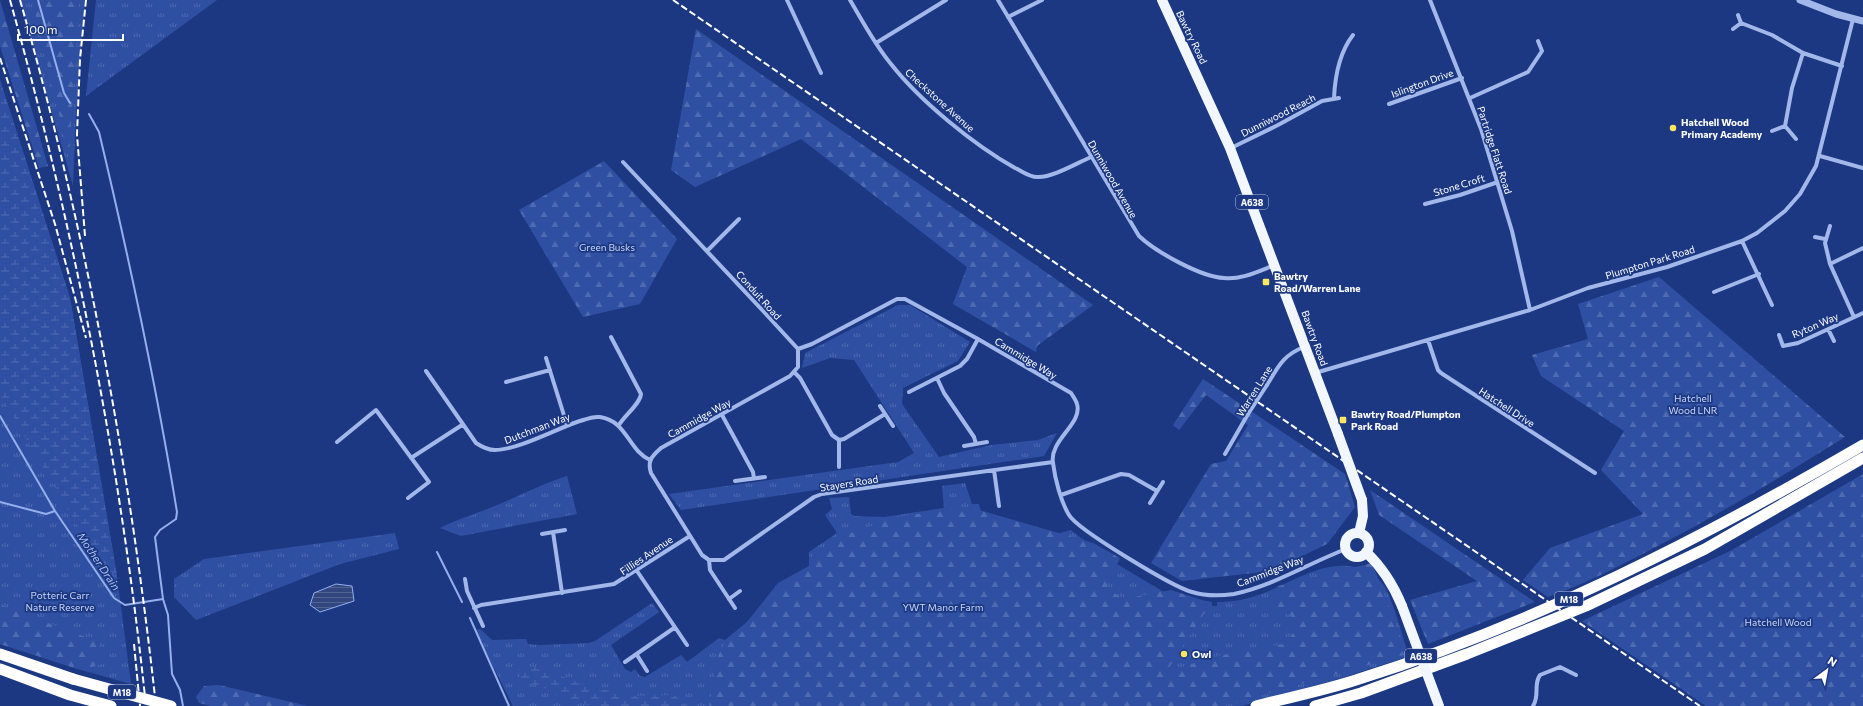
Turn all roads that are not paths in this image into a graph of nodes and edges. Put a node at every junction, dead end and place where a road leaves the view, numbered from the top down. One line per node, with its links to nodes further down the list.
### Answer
1 (788, 0): 20 (street)
2 (850, 0): 17 (street, Checkstone Avenue)
3 (998, 0): 10 (street, Dunniwood Avenue)
4 (1042, 0): 10 (street)
5 (1162, 0): 27 (highway, Bawtry Road / A638)
6 (1430, 0): 21 (street, Partridge Flatt Road)
7 (1800, 0): 11 (street)
8 (944, 1): 17 (street)
9 (1738, 15): 13 (street)
10 (1008, 17): 29 (street, Dunniwood Avenue)
11 (1853, 19): 12 (street); 19 (street, Plumpton Park Road)
12 (1863, 21)
13 (1741, 23): 14 (street); 18 (street)
14 (1733, 29)
15 (1353, 35): 27 (street, Dunniwood Reach)
16 (1538, 41): 22 (street)
17 (876, 43): 29 (street, Checkstone Avenue)
18 (1804, 53): 19 (street); 24 (street)
19 (1842, 66): 28 (street, Plumpton Park Road)
20 (821, 73)
21 (1462, 78): 22 (street, Partridge Flatt Road); 23 (street, Islington Drive)
22 (1470, 98): 32 (street, Partridge Flatt Road)
23 (1388, 104)
24 (1785, 126): 25 (street); 26 (street)
25 (1772, 131)
26 (1796, 139)
27 (1230, 148): 42 (highway, Bawtry Road / A638)
28 (1820, 156): 31 (street); 38 (street, Plumpton Park Road)
29 (1091, 157): 42 (street, Dunniwood Avenue)
30 (623, 162): 40 (street, Conduit Road)
31 (1863, 168)
32 (1498, 182): 33 (street, Stone Croft); 46 (street, Partridge Flatt Road)
33 (1425, 204)
34 (739, 219): 40 (street)
35 (1830, 226): 37 (street)
36 (1815, 237): 37 (street)
37 (1826, 239): 41 (street)
38 (1742, 241): 43 (street); 46 (street, Plumpton Park Road)
39 (1863, 248): 41 (street)
40 (707, 251): 56 (street, Conduit Road)
41 (1830, 264): 48 (street)
42 (1275, 265): 55 (highway, Bawtry Road / A638)
43 (1759, 274): 44 (street); 45 (street)
44 (1714, 292)
45 (1772, 305)
46 (1530, 310): 53 (street, Plumpton Park Road)
47 (1863, 313): 48 (street, Ryton Way)
48 (1854, 317): 49 (street, Ryton Way)
49 (1828, 329): 50 (street, Ryton Way); 54 (street)
50 (1779, 335)
51 (611, 337): 70 (street)
52 (978, 339): 56 (street, Cammidge Way); 62 (street); 82 (street, Cammidge Way)
53 (1428, 340): 61 (street, Plumpton Park Road); 85 (street, Hatchell Drive)
54 (1834, 341)
55 (1306, 346): 61 (highway, Bawtry Road / A638); 78 (street, Warren Lane, bridge)
56 (798, 349): 60 (street)
57 (546, 358): 58 (street)
58 (550, 370): 63 (street); 69 (street)
59 (426, 371): 68 (street, Dutchman Way)
60 (795, 373): 67 (street, Cammidge Way); 72 (street)
61 (1315, 373): 97 (highway, Bawtry Road / A638, bridge)
62 (937, 378): 64 (street); 75 (street)
63 (506, 382)
64 (909, 392)
65 (880, 406): 66 (street)
66 (885, 414): 71 (street); 72 (street)
67 (722, 415): 81 (street, Cammidge Way); 87 (street)
68 (462, 425): 69 (street, Dutchman Way); 79 (street)
69 (567, 425): 70 (street, Dutchman Way)
70 (618, 425): 81 (street, Dutchman Way)
71 (893, 426)
72 (839, 440): 83 (street)
73 (337, 442): 79 (street)
74 (987, 442): 75 (street)
75 (976, 444): 77 (street)
76 (1863, 445): 121 (highway, M18)
77 (964, 446)
78 (1225, 454)
79 (411, 458): 92 (street)
80 (1863, 458): 122 (highway, M18)
81 (650, 460): 99 (street)
82 (1053, 462): 84 (street, Stayers Road); 91 (street, Cammidge Way)
83 (839, 467)
84 (994, 470): 94 (street); 102 (street, Stayers Road)
85 (1595, 473)
86 (765, 477): 87 (street)
87 (754, 478): 88 (street)
88 (735, 481)
89 (1163, 482): 90 (street)
90 (1157, 491): 91 (street); 93 (street)
91 (1062, 495): 100 (street, Cammidge Way)
92 (408, 498)
93 (1150, 503)
94 (999, 506)
95 (564, 530): 96 (street)
96 (553, 532): 98 (street); 106 (street)
97 (1359, 533): 100 (highway); 101 (highway)
98 (542, 534)
99 (690, 536): 102 (street); 103 (street, Fillies Avenue)
100 (1346, 549): 101 (highway)
101 (1366, 552): 123 (highway, A638, bridge)
102 (709, 560): 107 (street)
103 (637, 571): 106 (street, Fillies Avenue); 111 (street)
104 (465, 579): 108 (street)
105 (740, 591): 107 (street)
106 (562, 593): 108 (street, Fillies Avenue)
107 (729, 599): 109 (street)
108 (474, 608): 110 (street)
109 (736, 608)
110 (483, 626)
111 (674, 628): 112 (street); 114 (street)
112 (686, 645)
113 (0, 654): 120 (highway, M18, bridge)
114 (637, 655): 115 (street); 117 (street)
115 (625, 662)
116 (0, 669): 119 (highway, M18)
117 (647, 671)
118 (1576, 675): 124 (street)
119 (111, 706)
120 (171, 706)
121 (1256, 706)
122 (1315, 706)
123 (1439, 706)
124 (1533, 706)

